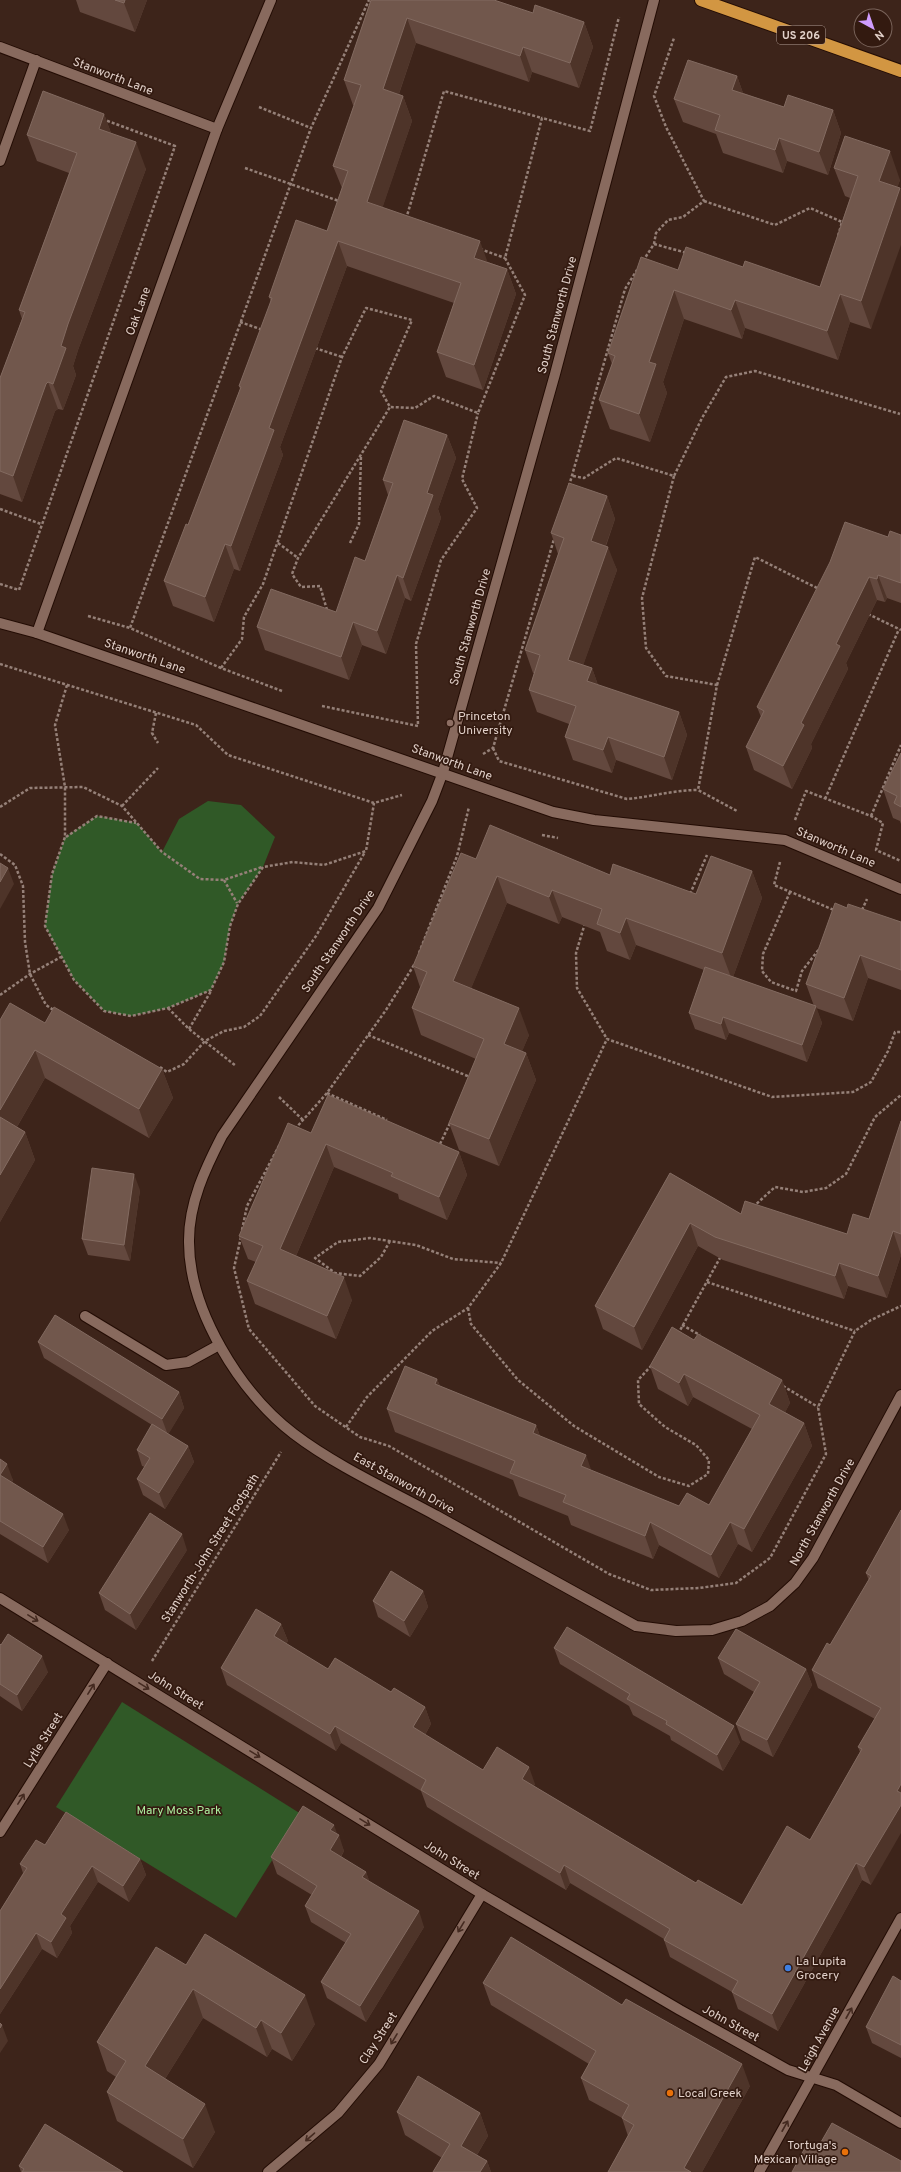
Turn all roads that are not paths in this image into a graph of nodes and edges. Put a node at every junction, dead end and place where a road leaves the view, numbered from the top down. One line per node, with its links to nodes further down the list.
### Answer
1 (272, 0): 7 (street, Oak Lane)
2 (654, 0): 11 (street, South Stanworth Drive)
3 (701, 0): 6 (highway, US 206)
4 (0, 47): 5 (street, Stanworth Lane)
5 (36, 60): 7 (street, Stanworth Lane); 8 (street)
6 (901, 71)
7 (217, 129): 10 (street, Oak Lane)
8 (0, 161)
9 (0, 623): 10 (street, Stanworth Lane)
10 (37, 633): 11 (street, Stanworth Lane)
11 (443, 772): 12 (street, Stanworth Lane); 13 (street, South Stanworth Drive)
12 (901, 890)
13 (192, 1208): 15 (street, East Stanworth Drive)
14 (85, 1316): 15 (street)
15 (219, 1345): 18 (street, East Stanworth Drive)
16 (901, 1394): 18 (street, North Stanworth Drive)
17 (0, 1598): 19 (street, John Street, one-way to 19)
18 (742, 1621)
19 (107, 1663): 20 (street, Lytle Street, one-way to 19); 21 (street, John Street, one-way to 21)
20 (0, 1832)
21 (482, 1894): 23 (street, John Street); 25 (street, Clay Street, one-way to 25)
22 (901, 1918): 23 (street, Leigh Avenue, one-way to 22)
23 (812, 2079): 24 (street, John Street); 26 (street, Leigh Avenue, one-way to 23)
24 (901, 2123)
25 (268, 2172)
26 (759, 2172)

